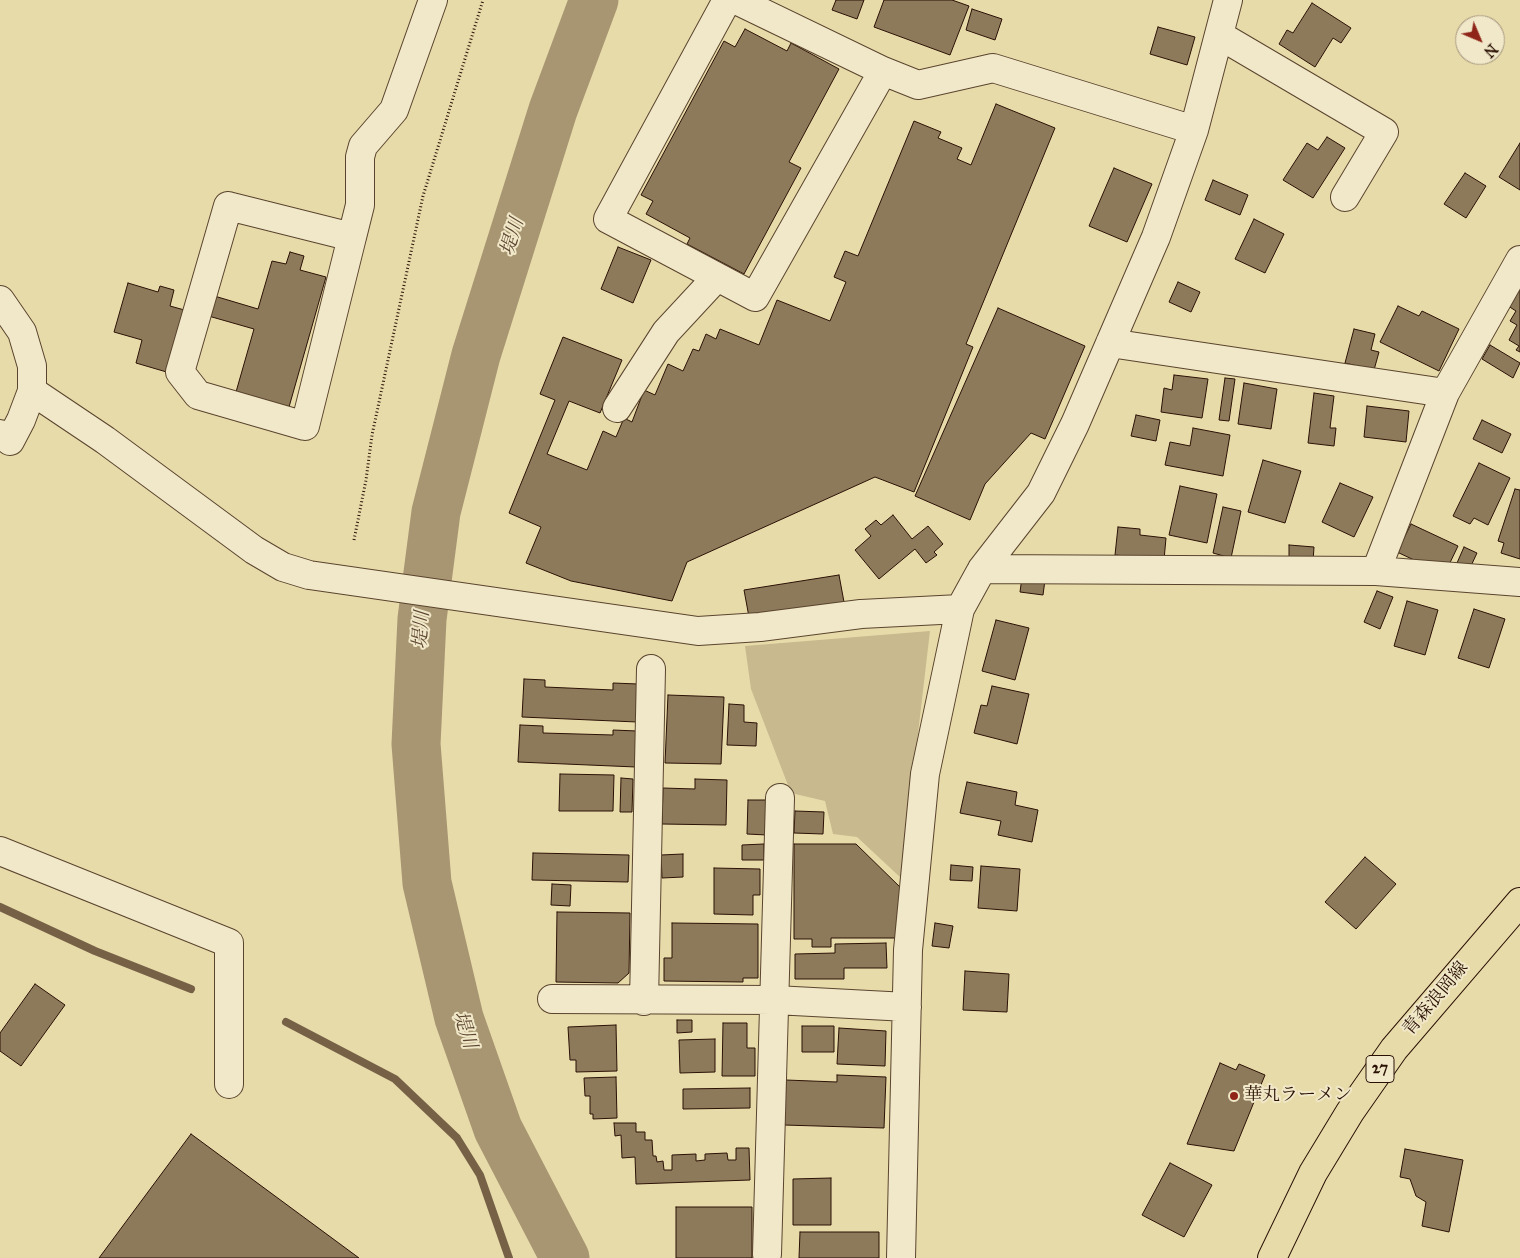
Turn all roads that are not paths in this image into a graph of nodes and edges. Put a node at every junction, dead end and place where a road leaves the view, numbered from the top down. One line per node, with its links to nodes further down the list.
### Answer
1 (433, 0): 9 (street)
2 (727, 0): 11 (street)
3 (736, 0): 6 (street)
4 (1228, 0): 5 (street)
5 (1219, 35): 7 (street); 8 (street)
6 (883, 71): 7 (street); 11 (street)
7 (1194, 130): 13 (street)
8 (1345, 197)
9 (352, 237): 9 (street)
10 (1520, 260): 15 (street)
11 (717, 277): 16 (street)
12 (0, 300): 14 (street)
13 (1110, 343): 15 (street); 18 (street)
14 (32, 391): 17 (street); 21 (street)
15 (1445, 393): 19 (street)
16 (618, 408)
17 (3, 443)
18 (982, 569): 19 (street); 21 (street)
19 (1376, 571): 20 (street)
20 (1520, 582)
21 (960, 609): 29 (street)
22 (650, 669): 28 (street)
23 (780, 798): 27 (street)
24 (0, 851): 30 (street)
25 (1520, 902): 33 (main road, 青森浪岡線 / 27)
26 (552, 999): 28 (street)
27 (775, 1000): 28 (street); 29 (street); 31 (street)
28 (644, 1001)
29 (907, 1007): 32 (street)
30 (229, 1084)
31 (767, 1254)
32 (901, 1258)
33 (1272, 1258)

